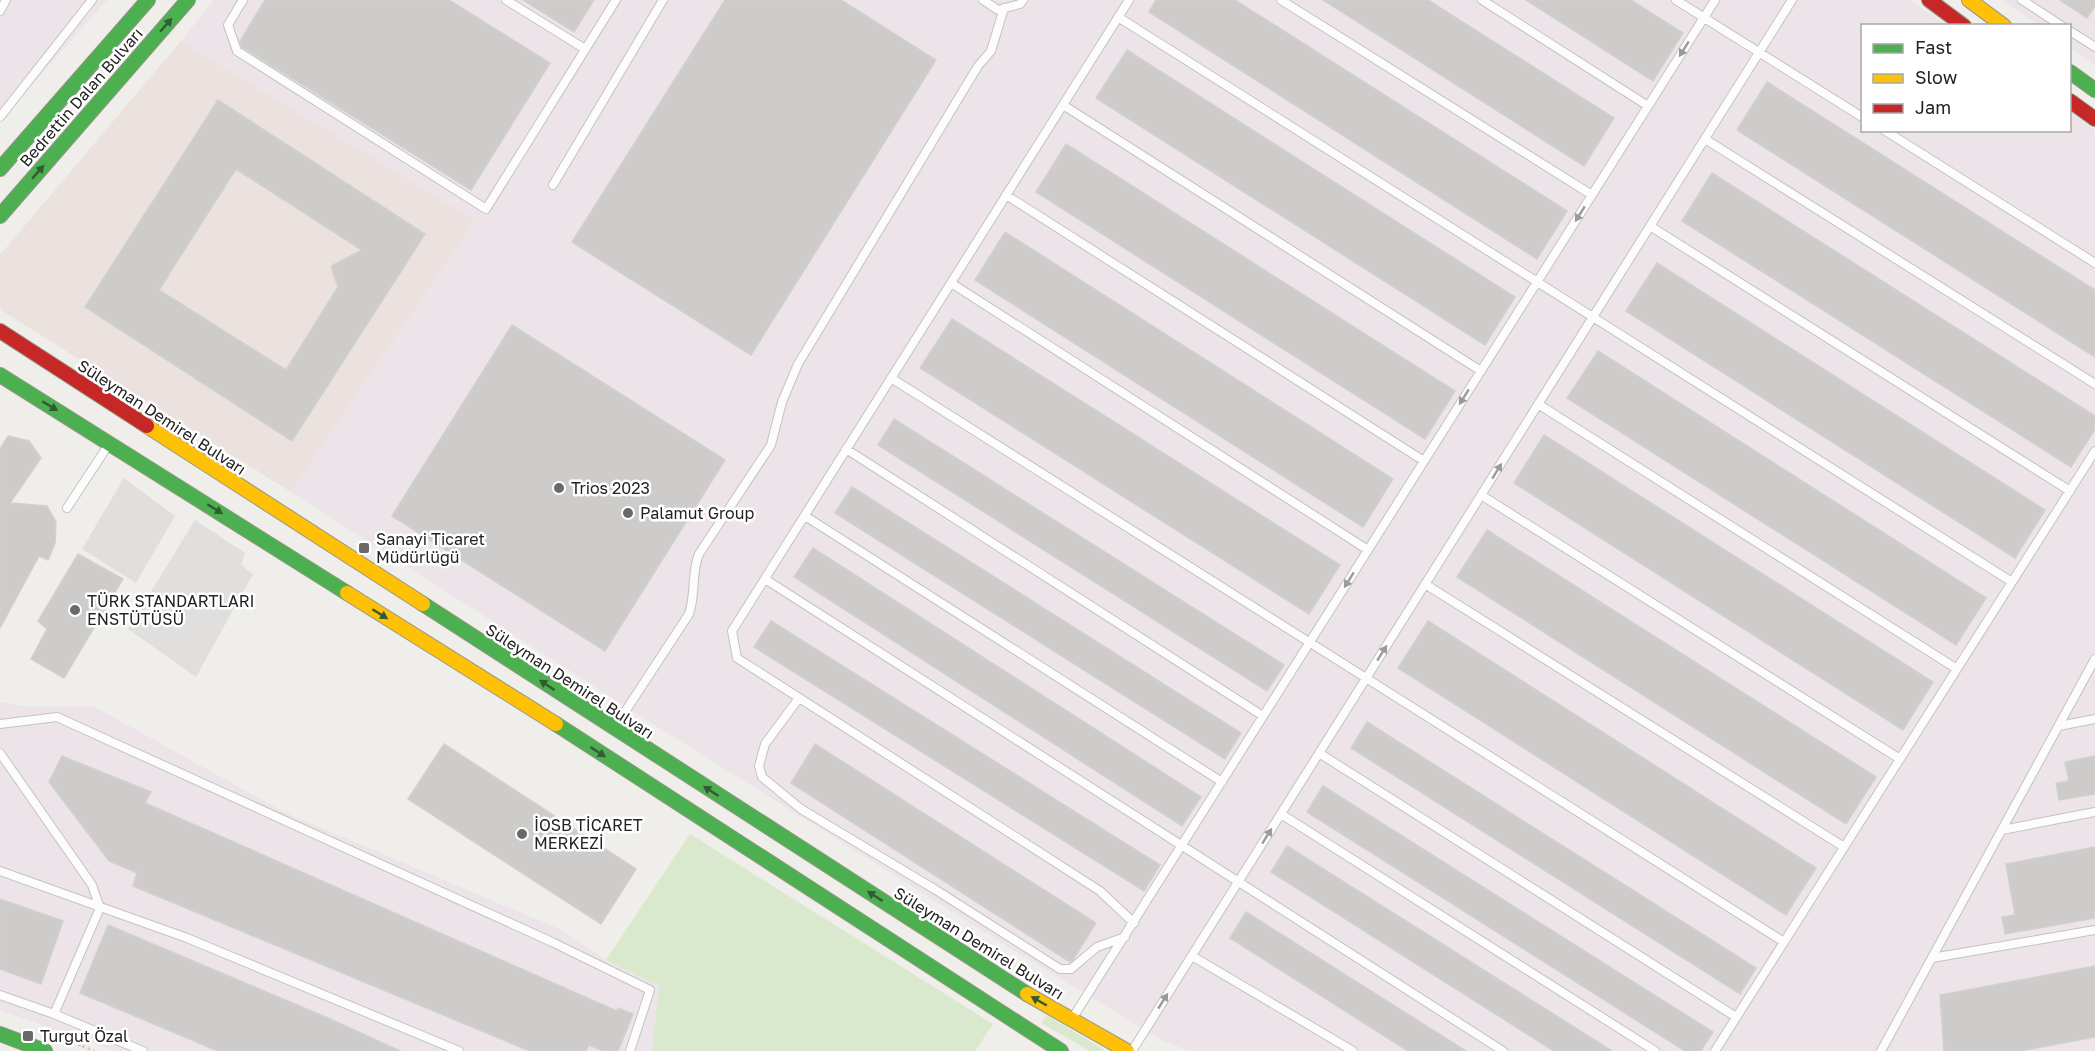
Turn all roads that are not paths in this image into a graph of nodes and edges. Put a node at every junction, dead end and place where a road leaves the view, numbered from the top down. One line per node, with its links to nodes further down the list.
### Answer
1 (6, 0): 21 (lane)
2 (92, 0): 37 (lane)
3 (148, 0): 41 (street, Bedrettin Dalan Bulvarı)
4 (188, 0): 45 (street, Bedrettin Dalan Bulvarı, one-way to 4)
5 (243, 0): 29 (lane)
6 (506, 0): 29 (lane)
7 (616, 0): 29 (lane)
8 (663, 0): 42 (lane)
9 (983, 0): 20 (lane)
10 (1023, 0): 20 (lane)
11 (1129, 0): 22 (lane)
12 (1281, 0): 44 (lane)
13 (1482, 0): 35 (lane)
14 (1676, 0): 23 (lane)
15 (1715, 0): 23 (lane)
16 (1792, 0): 30 (lane)
17 (1929, 0): 24 (street)
18 (1969, 0): 25 (street)
19 (2022, 0): 26 (lane)
20 (1004, 8): 78 (lane)
21 (0, 11)
22 (1118, 17): 34 (lane); 48 (lane)
23 (1704, 18): 30 (lane); 35 (lane, one-way to 35)
24 (1961, 24)
25 (2001, 24)
26 (2059, 24)
27 (2071, 32): 28 (lane)
28 (2095, 47)
29 (585, 49)
30 (1759, 52): 36 (lane); 40 (lane)
31 (2071, 73): 32 (street)
32 (2095, 90)
33 (2071, 102): 38 (street)
34 (1063, 105): 43 (lane); 52 (lane)
35 (1648, 106): 44 (lane)
36 (1861, 116)
37 (0, 117)
38 (2095, 119)
39 (1887, 132): 47 (lane)
40 (1705, 139): 46 (lane); 55 (lane)
41 (0, 169)
42 (553, 185)
43 (1006, 195): 49 (lane); 60 (lane)
44 (1592, 195): 48 (lane, one-way to 48)
45 (0, 216)
46 (1650, 226): 50 (lane); 61 (lane)
47 (2095, 262)
48 (1537, 282): 50 (lane); 52 (lane)
49 (951, 283): 54 (lane); 65 (lane)
50 (1593, 317): 56 (lane); 67 (lane)
51 (0, 331): 78 (street, Süleyman Demirel Bulvarı, one-way to 51)
52 (1481, 371): 60 (lane, one-way to 60)
53 (0, 375): 57 (street, one-way to 57)
54 (891, 378): 58 (lane); 69 (lane)
55 (2095, 384)
56 (1538, 404): 62 (lane, one-way to 56); 71 (lane)
57 (110, 443): 63 (lane); 106 (street, one-way to 106)
58 (846, 449): 64 (lane); 74 (lane)
59 (2095, 451): 61 (lane)
60 (1424, 461): 65 (lane)
61 (2070, 491): 67 (lane)
62 (1481, 495): 68 (lane); 81 (lane)
63 (67, 508)
64 (805, 516): 66 (lane); 82 (lane)
65 (1368, 549): 69 (lane, one-way to 69)
66 (765, 579): 73 (lane); 86 (lane)
67 (2012, 582): 71 (lane)
68 (1425, 584): 72 (lane, one-way to 68); 87 (lane)
69 (1310, 642): 72 (lane); 74 (lane)
70 (2095, 659): 77 (lane)
71 (1957, 669): 81 (lane)
72 (1366, 678): 80 (lane); 94 (lane)
73 (799, 698): 91 (lane); 93 (lane)
74 (1263, 716): 82 (lane)
75 (2095, 719): 77 (lane)
76 (0, 724): 105 (lane)
77 (2058, 726): 85 (lane)
78 (614, 728): 100 (street, Süleyman Demirel Bulvarı, one-way to 78)
79 (0, 753): 90 (lane)
80 (1319, 753): 84 (lane); 99 (lane)
81 (1900, 759): 87 (lane)
82 (1222, 782): 86 (lane)
83 (2095, 812): 85 (lane)
84 (1281, 814): 89 (lane, one-way to 84); 111 (lane)
85 (2002, 830): 96 (lane)
86 (1181, 845): 89 (lane); 91 (lane)
87 (1844, 847): 94 (lane)
88 (0, 871): 90 (lane)
89 (1238, 881): 95 (lane); 110 (lane)
90 (100, 908): 98 (lane); 104 (lane)
91 (1134, 923): 93 (lane)
92 (2095, 930): 96 (lane)
93 (1125, 937): 100 (lane)
94 (1784, 942): 99 (lane)
95 (1192, 956): 108 (lane, one-way to 95); 109 (lane)
96 (1932, 958): 113 (lane)
97 (0, 995): 98 (lane)
98 (54, 1014): 103 (lane)
99 (1736, 1017): 112 (lane)
100 (1072, 1020): 107 (street, Süleyman Demirel Bulvarı)
101 (0, 1034): 102 (street)
102 (45, 1051)
103 (143, 1051)
104 (459, 1051)
105 (630, 1051)
106 (1061, 1051)
107 (1127, 1051)
108 (1132, 1051)
109 (1353, 1051)
110 (1503, 1051)
111 (1655, 1051)
112 (1715, 1051)
113 (1881, 1051)

